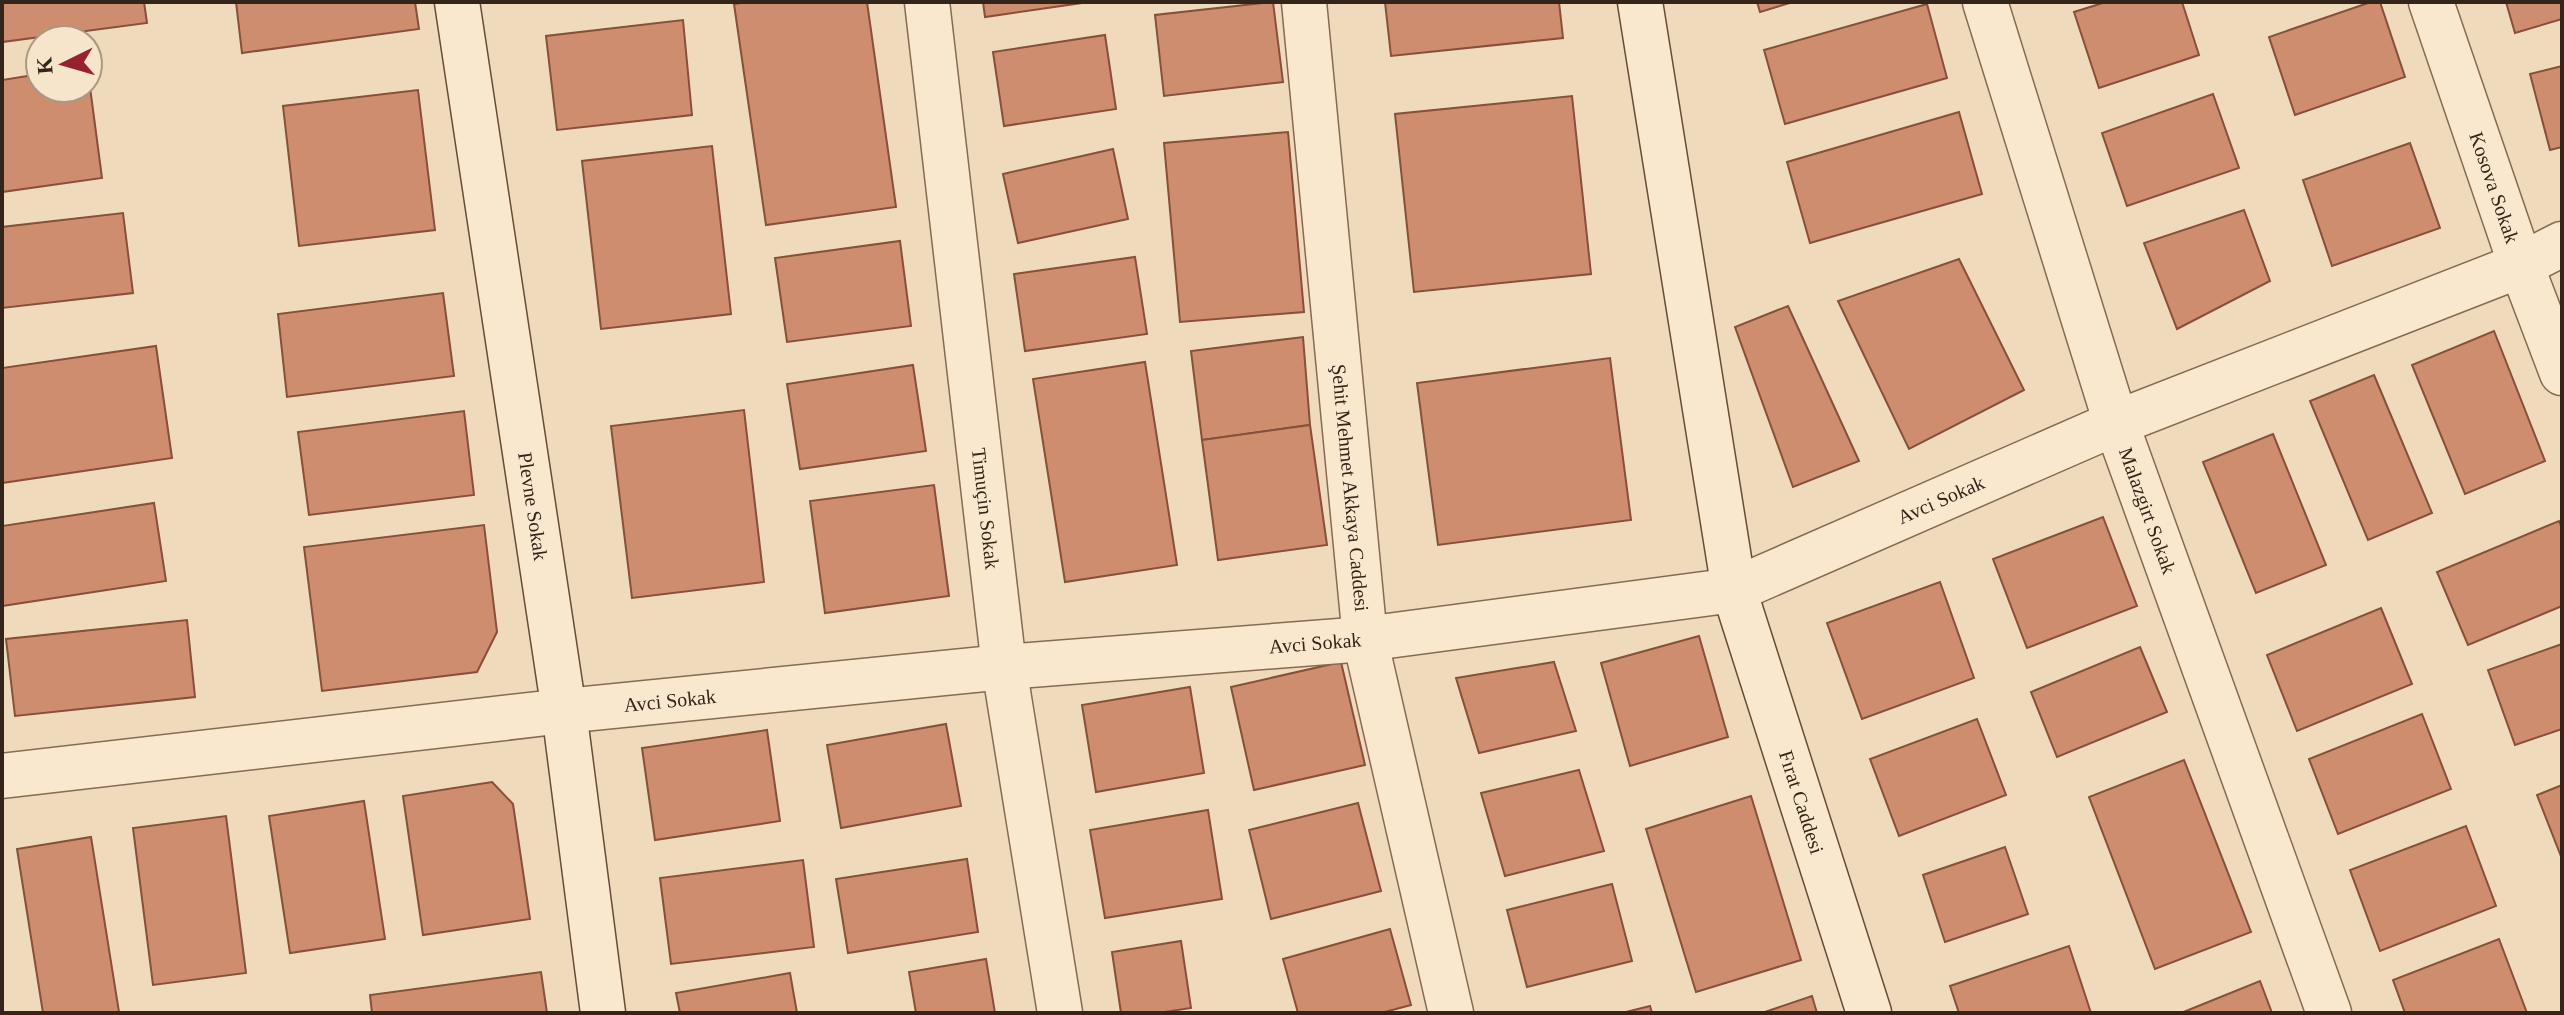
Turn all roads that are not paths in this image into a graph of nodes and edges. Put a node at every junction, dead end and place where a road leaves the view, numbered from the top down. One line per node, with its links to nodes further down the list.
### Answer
1 (457, 2): 14 (street, Plevne Sokak)
2 (927, 2): 13 (street, Timuçin Sokak)
3 (1304, 2): 12 (street, Şehit Mehmet Akkaya Caddesi)
4 (1640, 2): 11 (street, Fırat Caddesi)
5 (1985, 2): 10 (street, Malazgirt Sokak)
6 (2431, 2): 8 (street, Kosova Sokak)
7 (2562, 244): 8 (street, Avci Sokak)
8 (2521, 265): 9 (street, Kosova Sokak); 10 (street, Avci Sokak)
9 (2562, 373)
10 (2116, 423): 11 (street, Avci Sokak); 20 (street, Malazgirt Sokak)
11 (1734, 590): 12 (street, Avci Sokak); 19 (street, Fırat Caddesi)
12 (1365, 639): 13 (street, Avci Sokak); 18 (street, Şehit Mehmet Akkaya Caddesi)
13 (1004, 667): 14 (street, Avci Sokak); 17 (street, Timuçin Sokak)
14 (564, 711): 15 (street, Avci Sokak); 16 (street, Plevne Sokak)
15 (2, 776)
16 (603, 1013)
17 (1060, 1013)
18 (1451, 1013)
19 (1869, 1013)
20 (2329, 1013)

